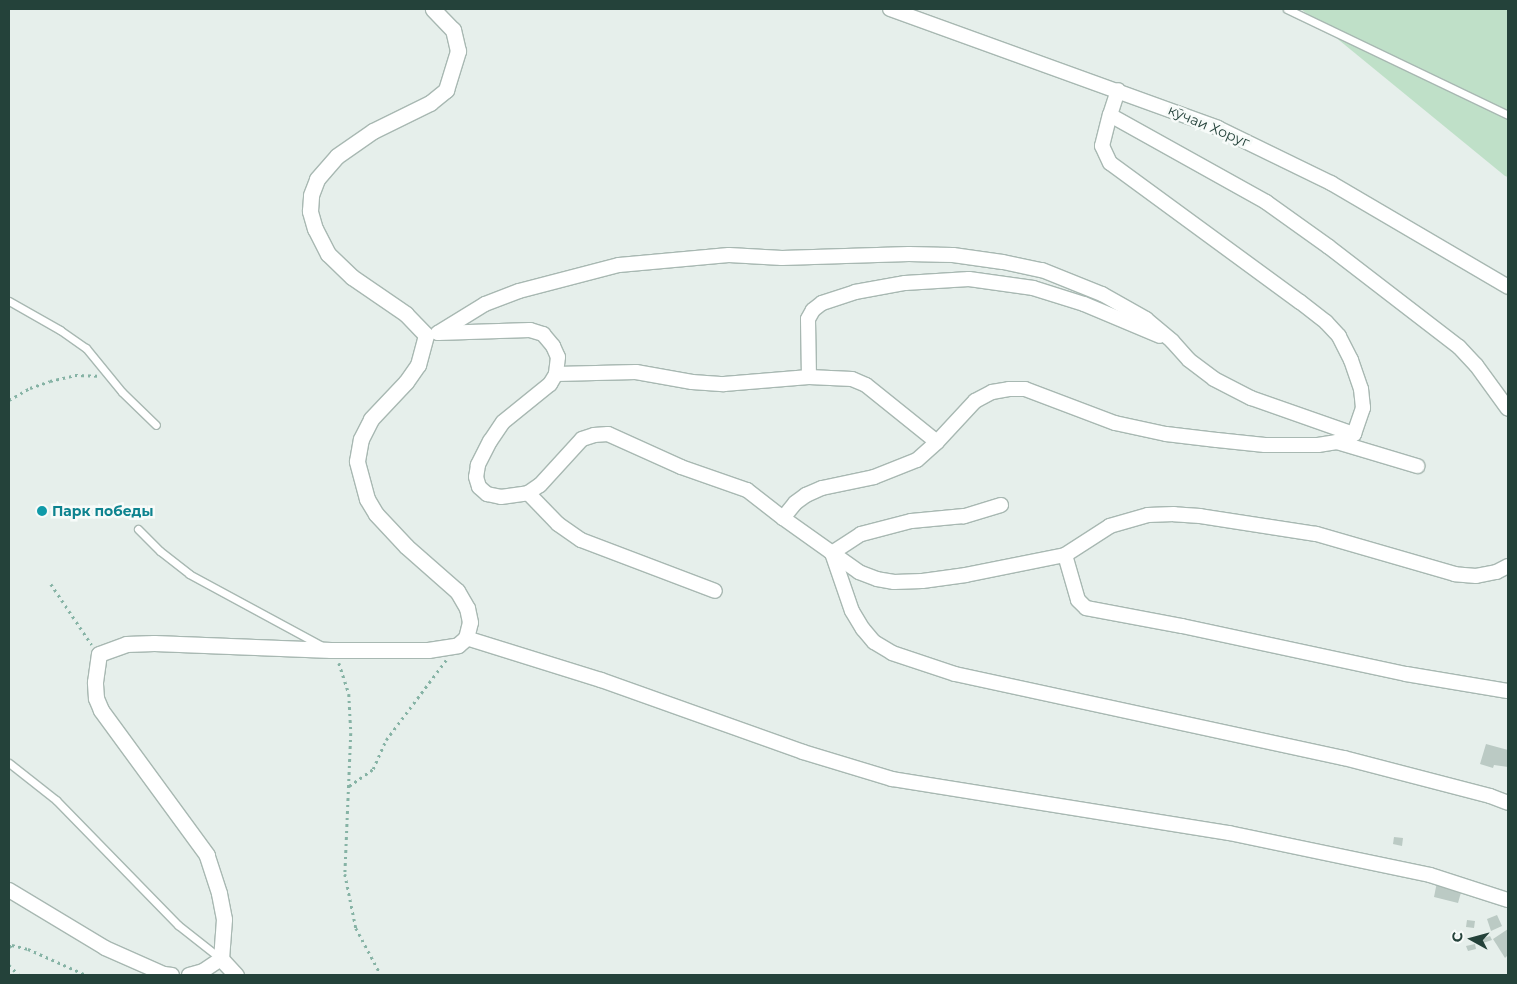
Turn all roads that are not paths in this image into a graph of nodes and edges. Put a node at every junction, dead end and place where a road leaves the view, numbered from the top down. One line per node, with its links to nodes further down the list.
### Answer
1 (433, 9): 9 (street)
2 (890, 9): 4 (street, кӯчаи Хоруг)
3 (1286, 9): 6 (lane)
4 (1118, 90): 5 (street); 7 (street, кӯчаи Хоруг)
5 (1110, 115): 13 (street); 15 (street)
6 (1508, 115)
7 (1508, 287)
8 (9, 301): 14 (lane)
9 (432, 334): 10 (street); 11 (street); 27 (street)
10 (1172, 341): 12 (street); 15 (street)
11 (556, 374): 12 (street); 19 (street)
12 (809, 377): 16 (street)
13 (1508, 409)
14 (156, 425)
15 (1354, 434): 17 (street)
16 (937, 442): 17 (street); 21 (street)
17 (1337, 442): 18 (street)
18 (1417, 466)
19 (528, 493): 21 (street); 26 (street)
20 (1001, 506): 23 (street)
21 (783, 518): 23 (street)
22 (138, 529): 28 (lane)
23 (832, 553): 24 (street); 31 (street)
24 (1065, 555): 25 (street); 29 (street)
25 (1508, 566)
26 (715, 591)
27 (462, 641): 28 (street); 33 (street)
28 (331, 650): 34 (street)
29 (1508, 692)
30 (9, 764): 34 (lane)
31 (1508, 803)
32 (9, 890): 35 (street)
33 (1508, 900)
34 (221, 959): 36 (street); 37 (street)
35 (172, 975)
36 (189, 975)
37 (236, 975)

